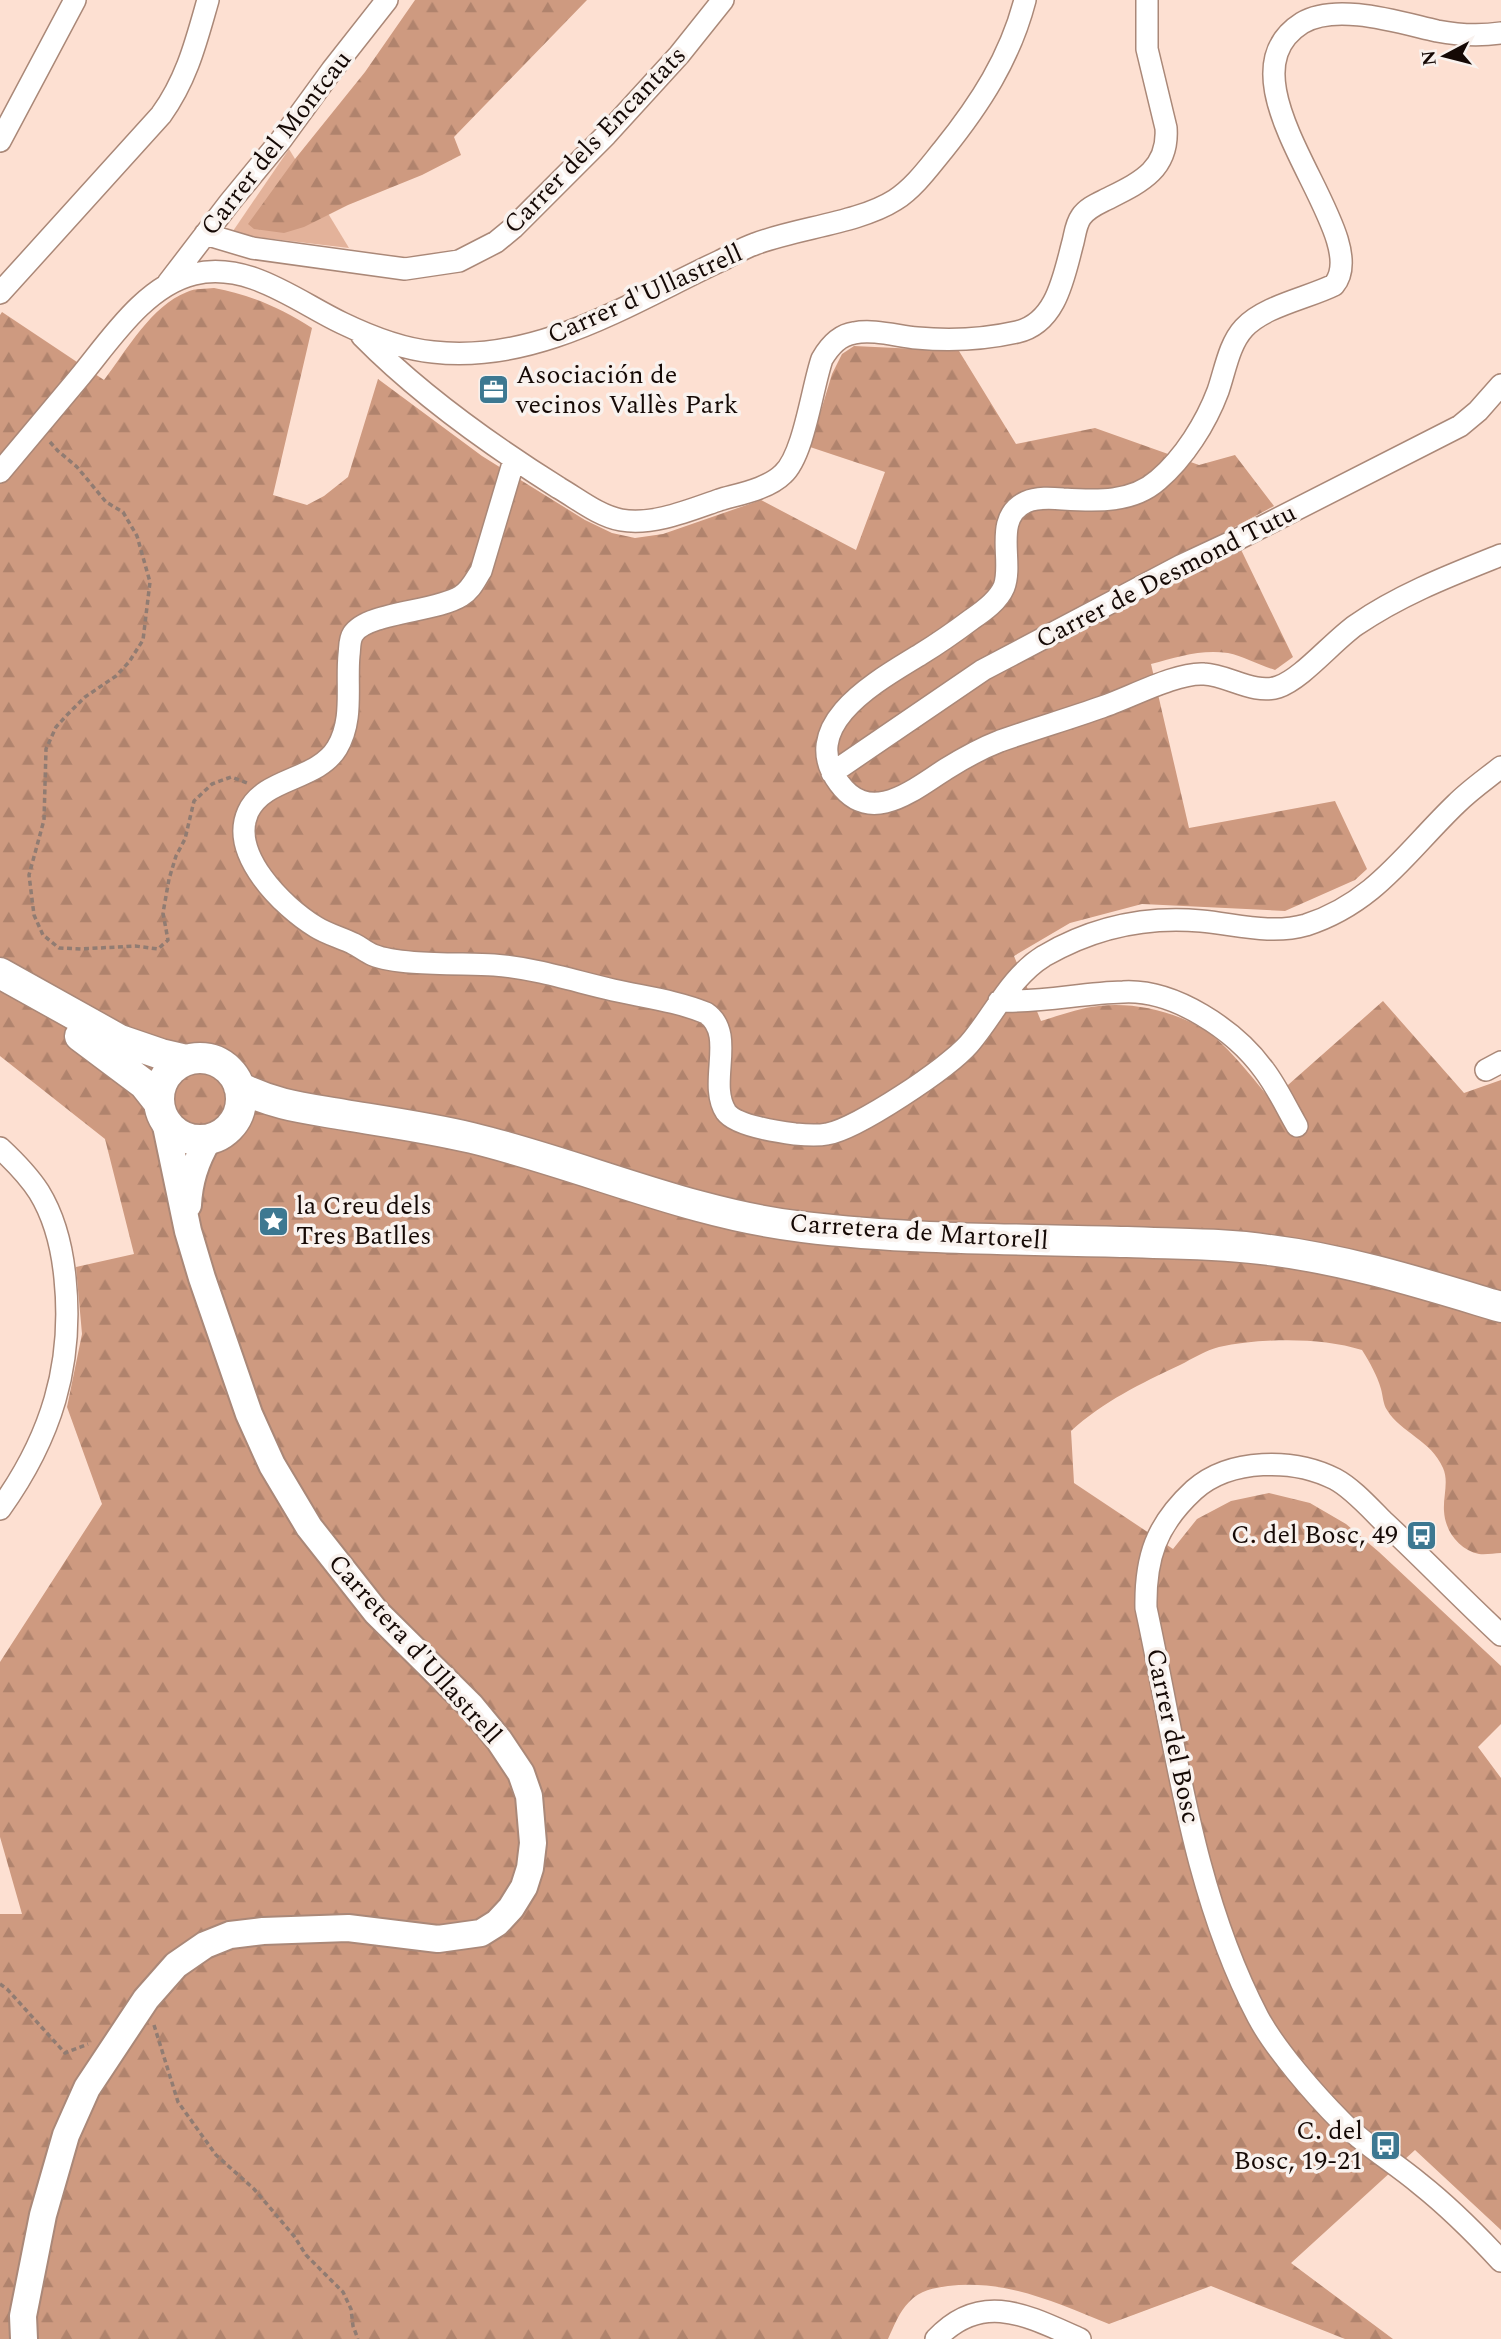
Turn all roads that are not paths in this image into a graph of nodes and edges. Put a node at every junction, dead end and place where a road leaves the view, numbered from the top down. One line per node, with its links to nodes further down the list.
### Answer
1 (75, 0): 8 (street)
2 (208, 0): 11 (street)
3 (387, 0): 9 (street, Carrer del Montcau)
4 (723, 0): 9 (street, Carrer dels Encantats)
5 (1025, 0): 12 (street, Carrer d'Ullastrell)
6 (1147, 0): 14 (street)
7 (1501, 33): 18 (street)
8 (0, 141)
9 (205, 234): 10 (street, Carrer del Montcau)
10 (165, 286): 12 (street, Carrer d'Ullastrell); 15 (street)
11 (0, 293)
12 (355, 329): 14 (street)
13 (1501, 385): 18 (street, Carrer de Desmond Tutu)
14 (514, 460): 20 (street)
15 (0, 472)
16 (1501, 555): 18 (street)
17 (1501, 767): 20 (street)
18 (832, 773)
19 (3, 987): 21 (main road, Carretera de Martorell); 24 (main road, Carretera de Martorell)
20 (999, 1001): 25 (street)
21 (187, 1060): 22 (main road, Carretera de Martorell); 24 (main road)
22 (239, 1087): 23 (main road, Carretera de Martorell); 26 (main road)
23 (302, 1110): 26 (main road, Carretera de Martorell); 29 (main road, Carretera de Martorell)
24 (162, 1112): 26 (main road, Carretera de Martorell); 28 (street, Carretera d'Ullastrell)
25 (1297, 1126)
26 (218, 1134): 28 (street, Carretera d'Ullastrell)
27 (0, 1148): 30 (street)
28 (188, 1231): 33 (street, Carretera d'Ullastrell)
29 (1501, 1307)
30 (0, 1508)
31 (1501, 1635): 32 (street, Carrer del Bosc)
32 (1501, 2261)
33 (23, 2339)
34 (936, 2339): 35 (street)
35 (1080, 2339)

